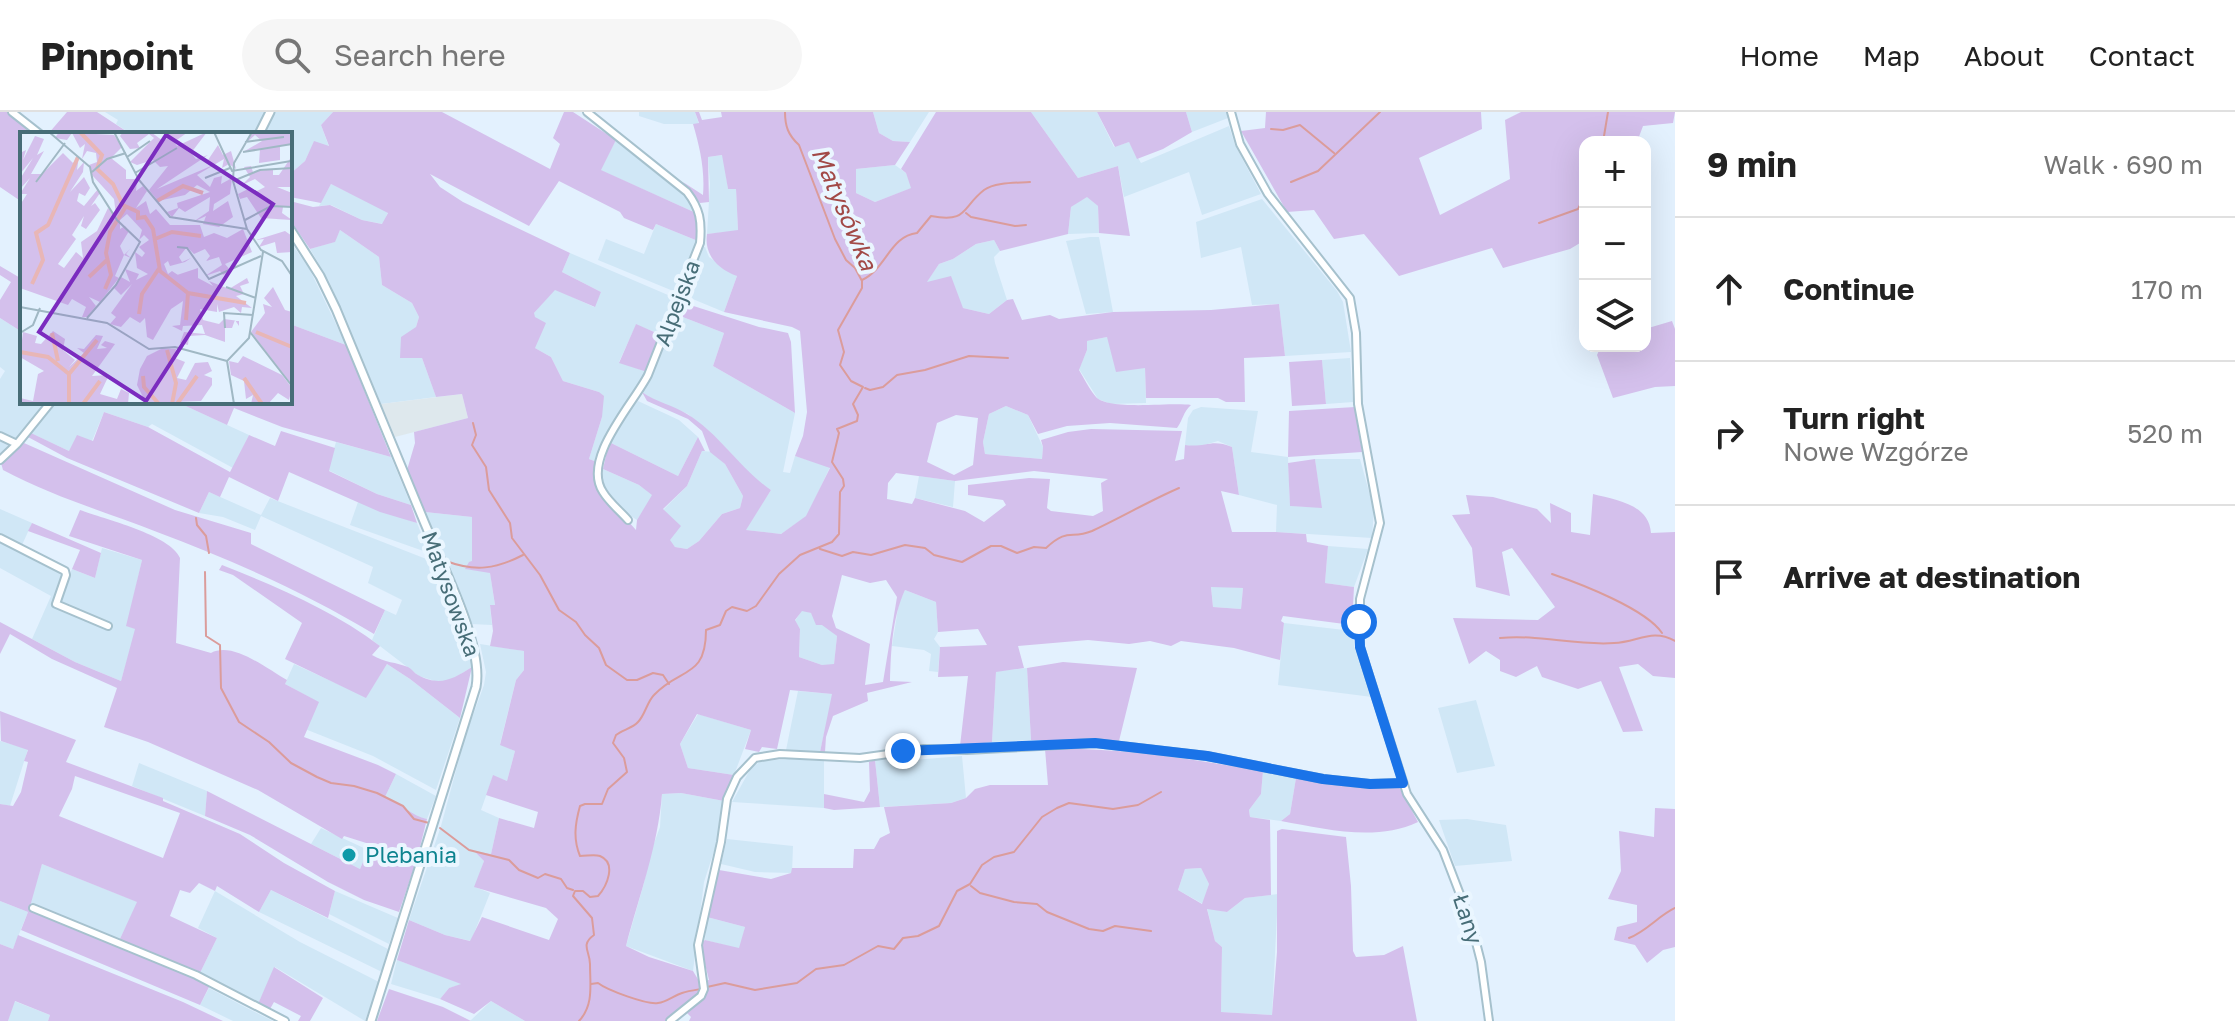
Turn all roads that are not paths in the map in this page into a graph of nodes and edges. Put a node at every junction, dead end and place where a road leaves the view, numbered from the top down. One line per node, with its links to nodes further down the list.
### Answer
1 (12, 112): 5 (street)
2 (270, 112): 6 (street)
3 (587, 112): 12 (street, Alpejska)
4 (1231, 112): 15 (street, Łany)
5 (37, 132)
6 (260, 132)
7 (292, 232): 18 (street, Matysowska)
8 (49, 404): 10 (street)
9 (0, 436): 10 (street)
10 (17, 444): 11 (street)
11 (0, 460)
12 (628, 520)
13 (0, 538): 14 (street)
14 (108, 626)
15 (1403, 783): 19 (street); 20 (street, Łany)
16 (33, 908): 17 (street)
17 (285, 1021)
18 (371, 1021)
19 (670, 1021)
20 (1489, 1021)

